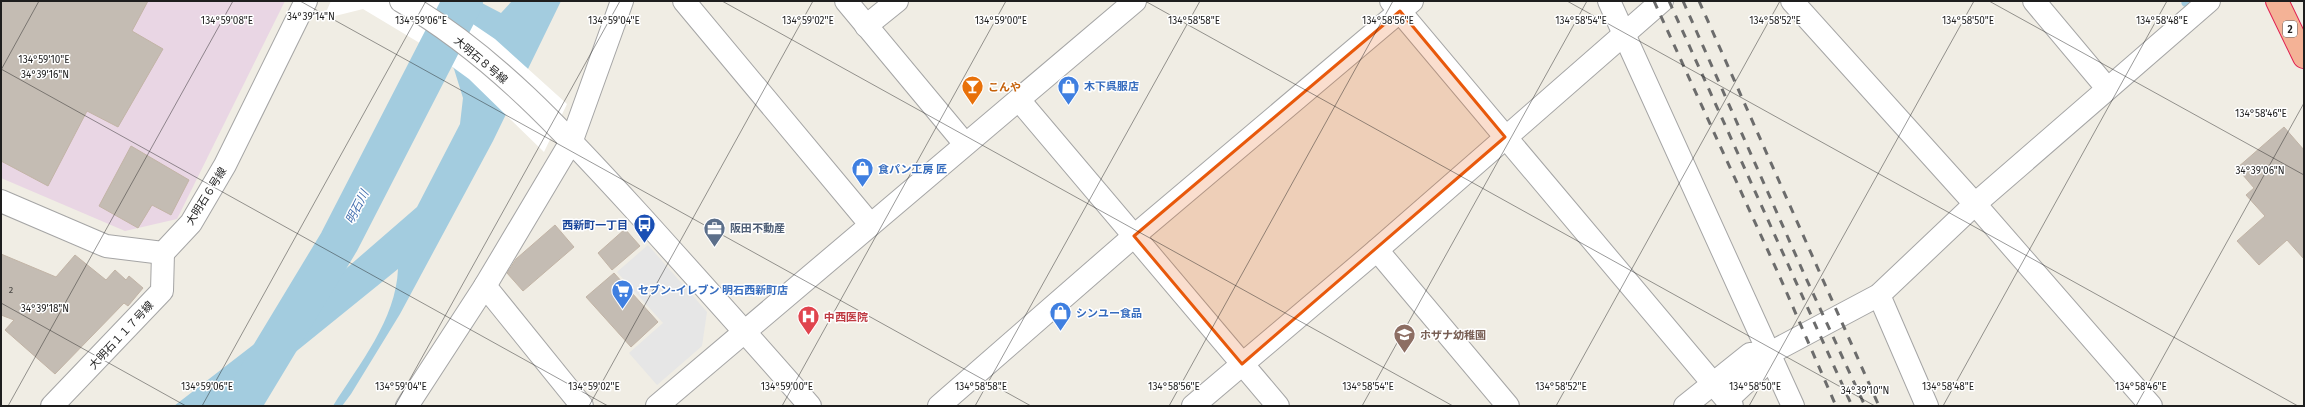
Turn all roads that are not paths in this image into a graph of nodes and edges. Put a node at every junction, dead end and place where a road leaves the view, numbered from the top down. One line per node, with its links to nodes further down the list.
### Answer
1 (306, 1): 28 (street, 大明石６号線)
2 (401, 1): 20 (street, 大明石８号線)
3 (622, 1): 20 (street)
4 (684, 1): 25 (street)
5 (846, 1): 15 (street)
6 (897, 1): 15 (street)
7 (1135, 1): 19 (street)
8 (1609, 1): 16 (street)
9 (1662, 1): 16 (street)
10 (1792, 1): 24 (street)
11 (2034, 1): 18 (street)
12 (2209, 1): 18 (street)
13 (2277, 1): 17 (highway, 2)
14 (1401, 4): 21 (street); 26 (street)
15 (866, 26): 22 (street)
16 (1624, 34): 21 (street); 32 (street)
17 (2304, 57)
18 (2108, 88): 24 (street)
19 (1019, 100): 22 (street); 26 (street)
20 (564, 133): 29 (street); 31 (street, 大明石８号線)
21 (1505, 137): 27 (street); 34 (street)
22 (965, 144): 25 (street)
23 (1, 201): 28 (street)
24 (1975, 204): 30 (street); 48 (street)
25 (870, 224): 31 (street)
26 (1134, 236): 33 (street); 41 (street)
27 (1377, 250): 33 (street); 44 (street)
28 (163, 253): 36 (street, 大明石１１７号線)
29 (485, 286): 37 (street); 38 (street)
30 (1879, 295): 32 (street); 47 (street)
31 (745, 331): 39 (street); 40 (street, 大明石８号線)
32 (1770, 353): 34 (street); 35 (street); 46 (street)
33 (1242, 364): 42 (street); 43 (street)
34 (1713, 383): 35 (street); 45 (street)
35 (1730, 403)
36 (52, 406)
37 (407, 406)
38 (582, 406)
39 (657, 406)
40 (810, 406)
41 (939, 406)
42 (1193, 406)
43 (1278, 406)
44 (1508, 406)
45 (1686, 406)
46 (1793, 406)
47 (1927, 406)
48 (2151, 406)

